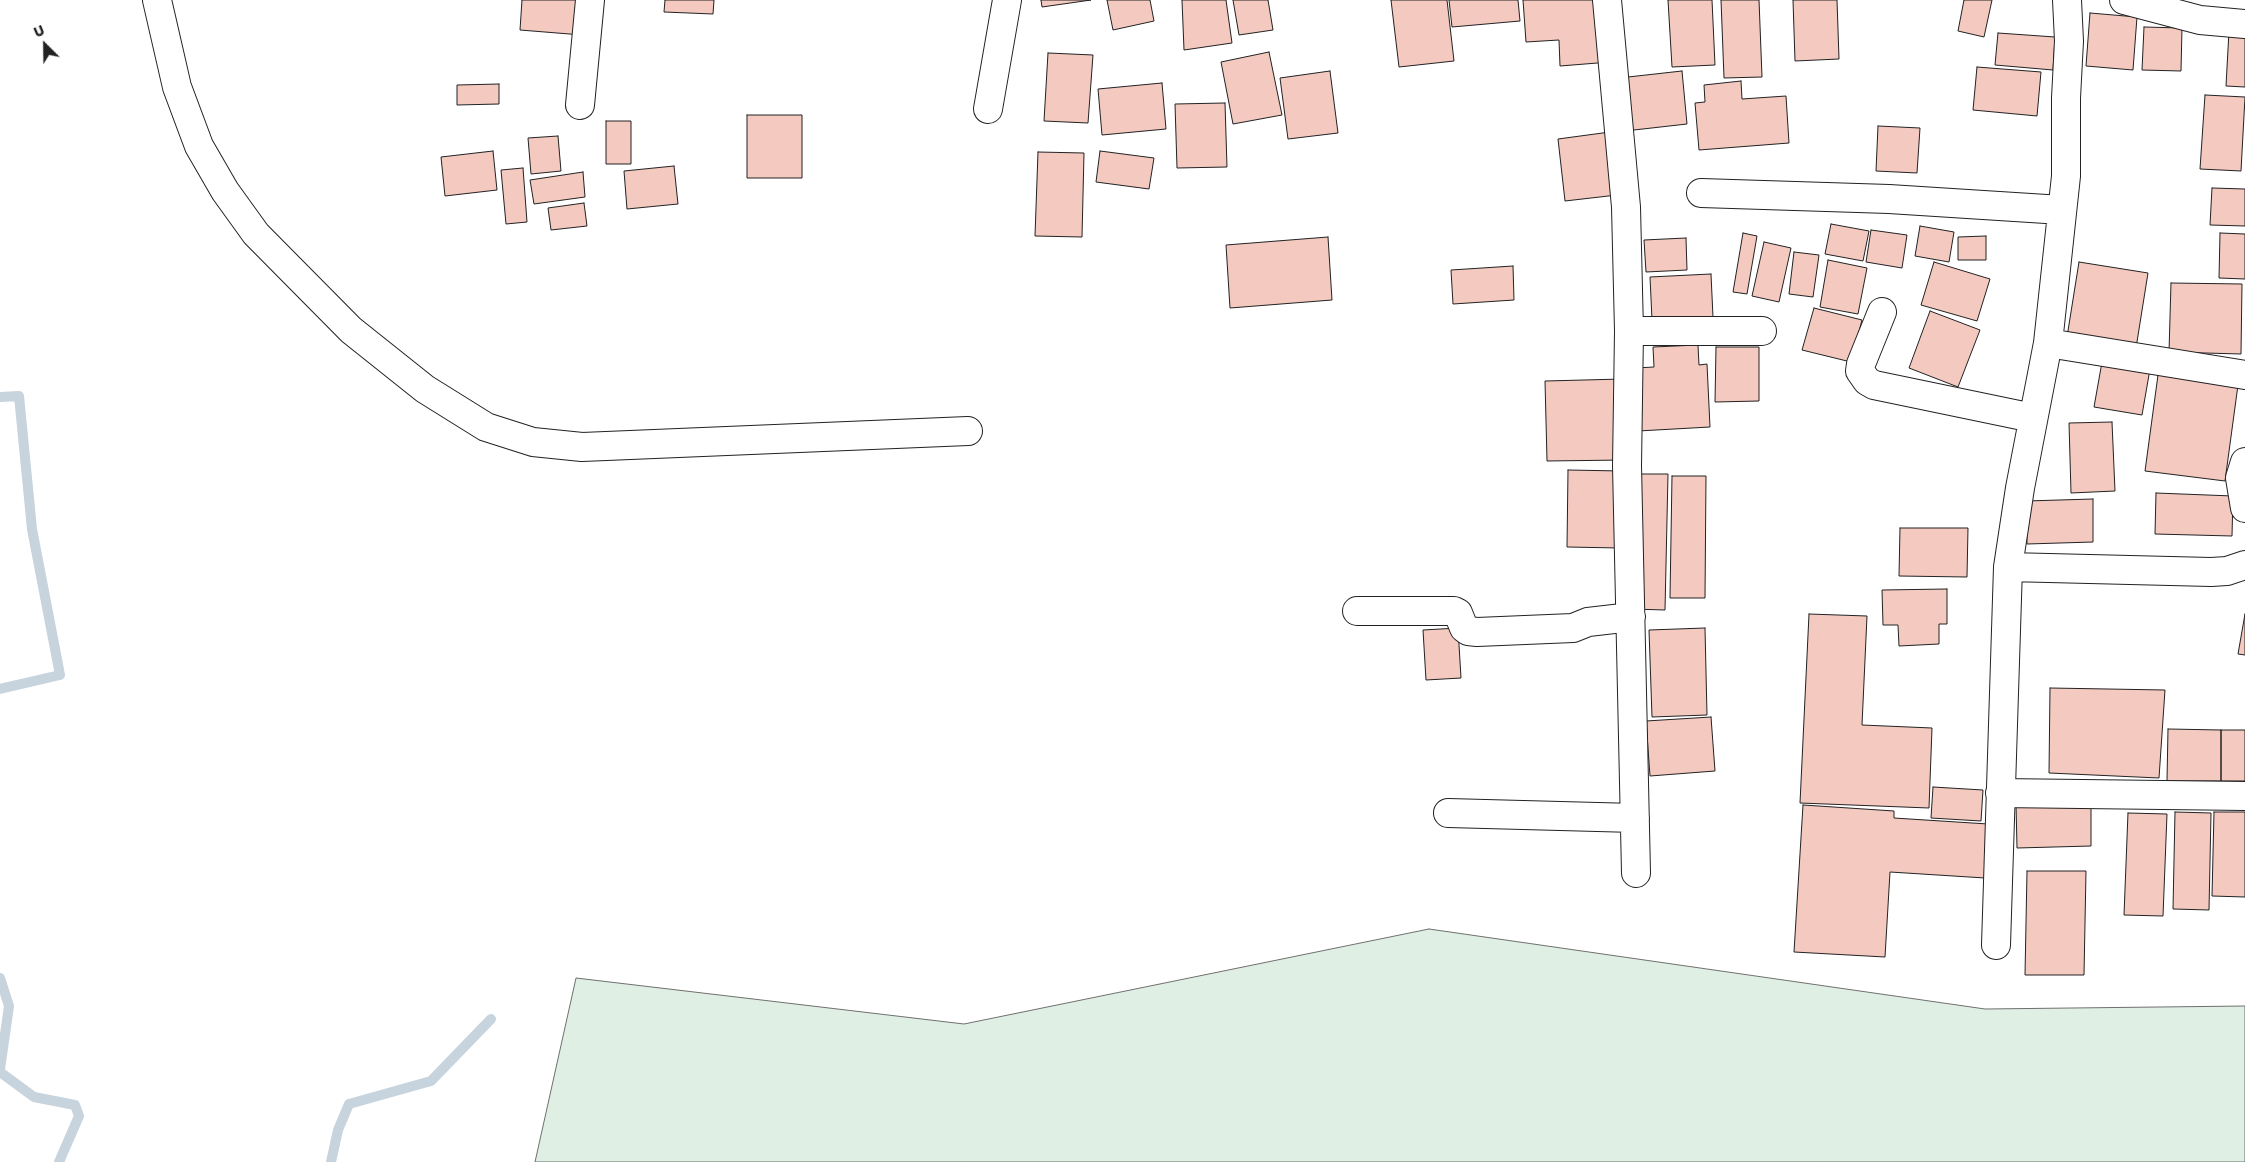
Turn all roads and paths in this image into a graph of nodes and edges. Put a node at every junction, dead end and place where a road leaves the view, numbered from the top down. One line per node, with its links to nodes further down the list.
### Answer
1 (157, 0): 18 (street)
2 (590, 0): 8 (street)
3 (1007, 0): 9 (street)
4 (1607, 0): 13 (street)
5 (2067, 0): 11 (street)
6 (2124, 0): 7 (street)
7 (2245, 24)
8 (580, 105)
9 (988, 109)
10 (1701, 193): 11 (street)
11 (2062, 210): 15 (street)
12 (1882, 312): 17 (street)
13 (1629, 331): 14 (street); 24 (street)
14 (1762, 331)
15 (2048, 343): 16 (street); 17 (street)
16 (2245, 375)
17 (2033, 418): 22 (street)
18 (968, 431)
19 (2245, 462): 20 (street)
20 (2245, 508)
21 (2245, 565): 22 (street)
22 (2008, 567): 25 (street)
23 (1358, 611): 24 (street)
24 (1631, 617): 28 (street)
25 (2000, 793): 26 (street); 30 (street)
26 (2245, 796)
27 (1448, 813): 28 (street)
28 (1635, 818): 29 (street)
29 (1636, 874)
30 (1996, 945)

